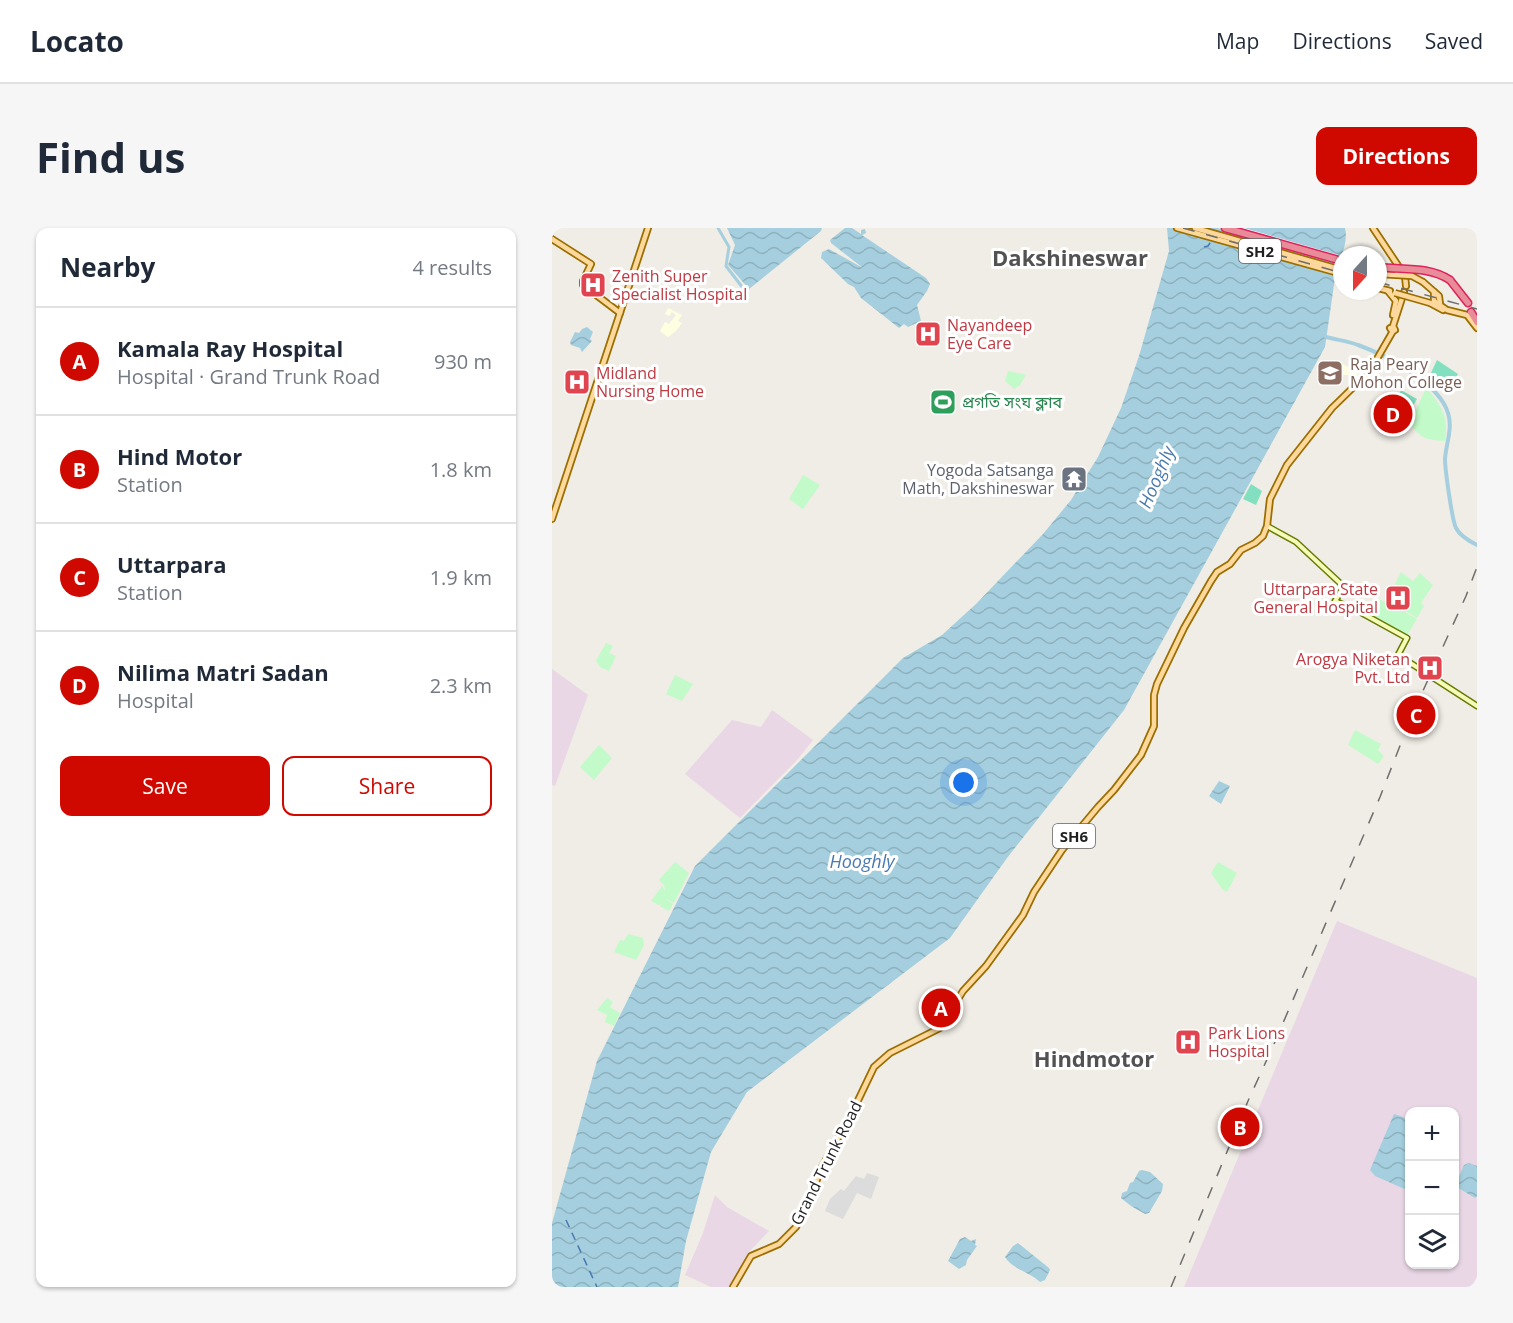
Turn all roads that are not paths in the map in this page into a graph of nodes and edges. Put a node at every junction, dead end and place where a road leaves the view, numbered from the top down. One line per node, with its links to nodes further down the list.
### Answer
1 (646, 228): 18 (main road)
2 (1177, 228): 11 (main road, SH2)
3 (1195, 228): 10 (main road, SH2)
4 (1225, 228): 9 (highway)
5 (1237, 228): 8 (highway)
6 (1373, 228): 14 (main road)
7 (552, 239): 18 (main road)
8 (1333, 256)
9 (1333, 257)
10 (1333, 267)
11 (1333, 271)
12 (1387, 271): 17 (highway, bridge)
13 (1387, 272): 19 (main road, bridge)
14 (1406, 286)
15 (1388, 291): 19 (main road, bridge); 23 (main road)
16 (1404, 292): 23 (main road)
17 (1466, 302)
18 (618, 313): 24 (main road); 25 (main road)
19 (1458, 313): 20 (main road)
20 (1473, 315): 21 (highway); 22 (main road)
21 (1477, 322)
22 (1477, 328)
23 (1392, 329): 26 (main road)
24 (552, 512)
25 (552, 519)
26 (1267, 526): 27 (main road); 28 (main road, Grand Trunk Road / SH6)
27 (1477, 706)
28 (733, 1287)

